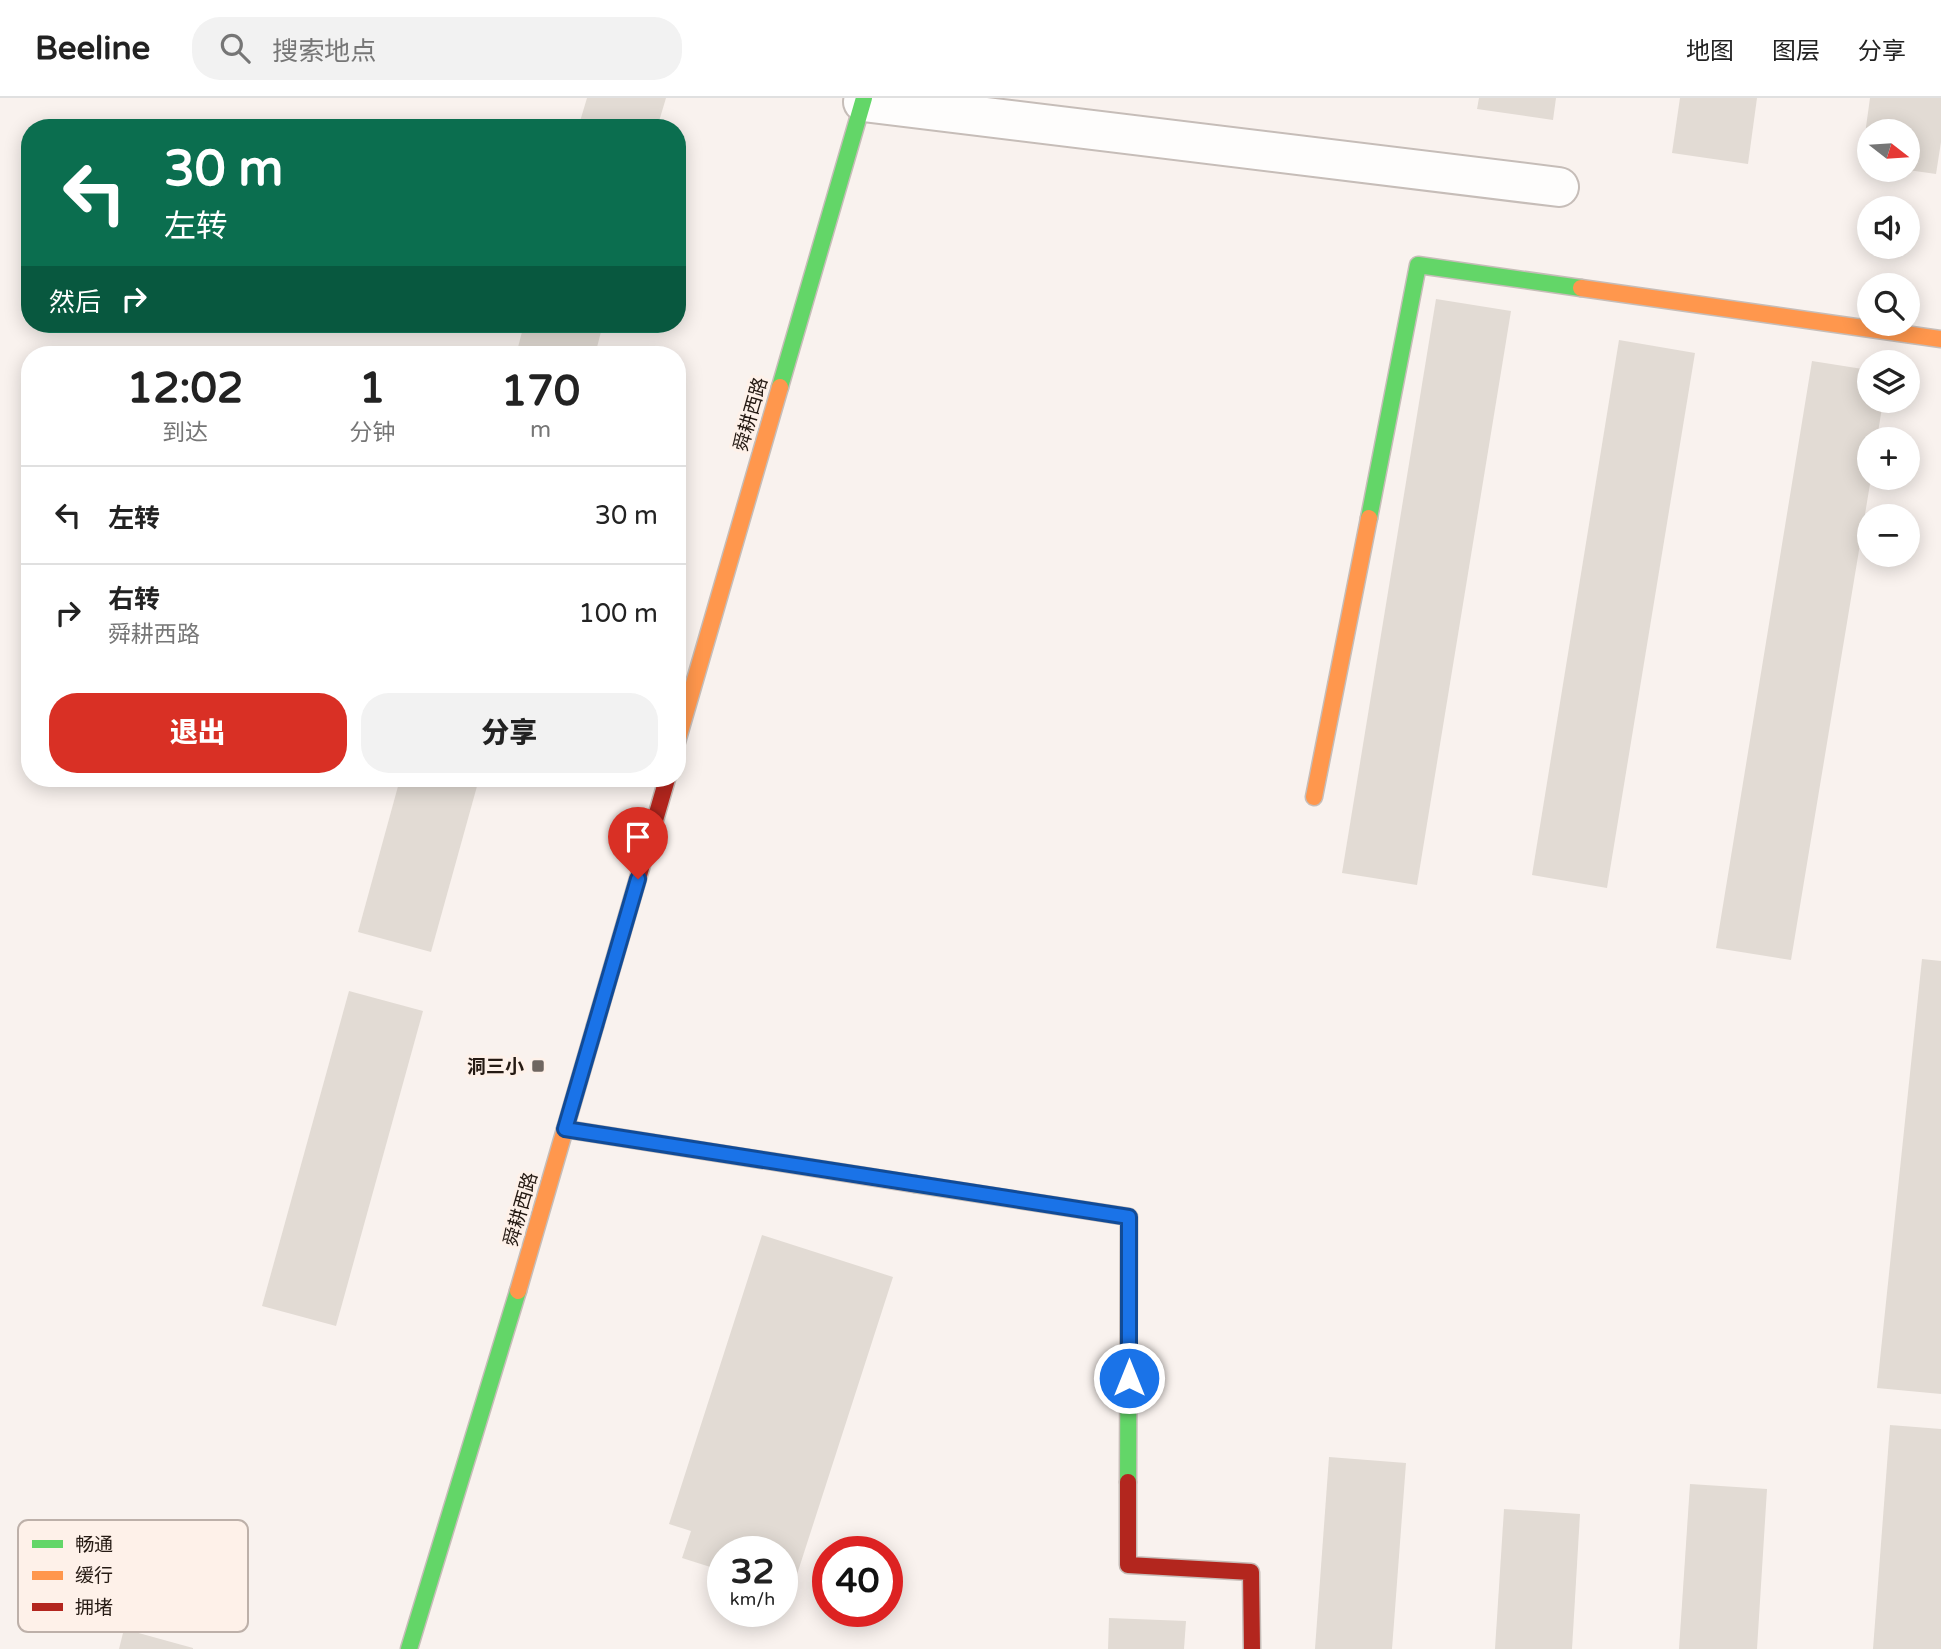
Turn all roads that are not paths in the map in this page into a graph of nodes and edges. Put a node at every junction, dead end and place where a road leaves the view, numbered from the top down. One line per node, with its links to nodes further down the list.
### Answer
1 (863, 100): 2 (street); 4 (street, 舜耕西路)
2 (1559, 187)
3 (1941, 339): 6 (street)
4 (686, 711)
5 (665, 787): 7 (street, 舜耕西路)
6 (1314, 797)
7 (565, 1129): 8 (street, 舜耕西路); 9 (street)
8 (409, 1649)
9 (1252, 1649)

